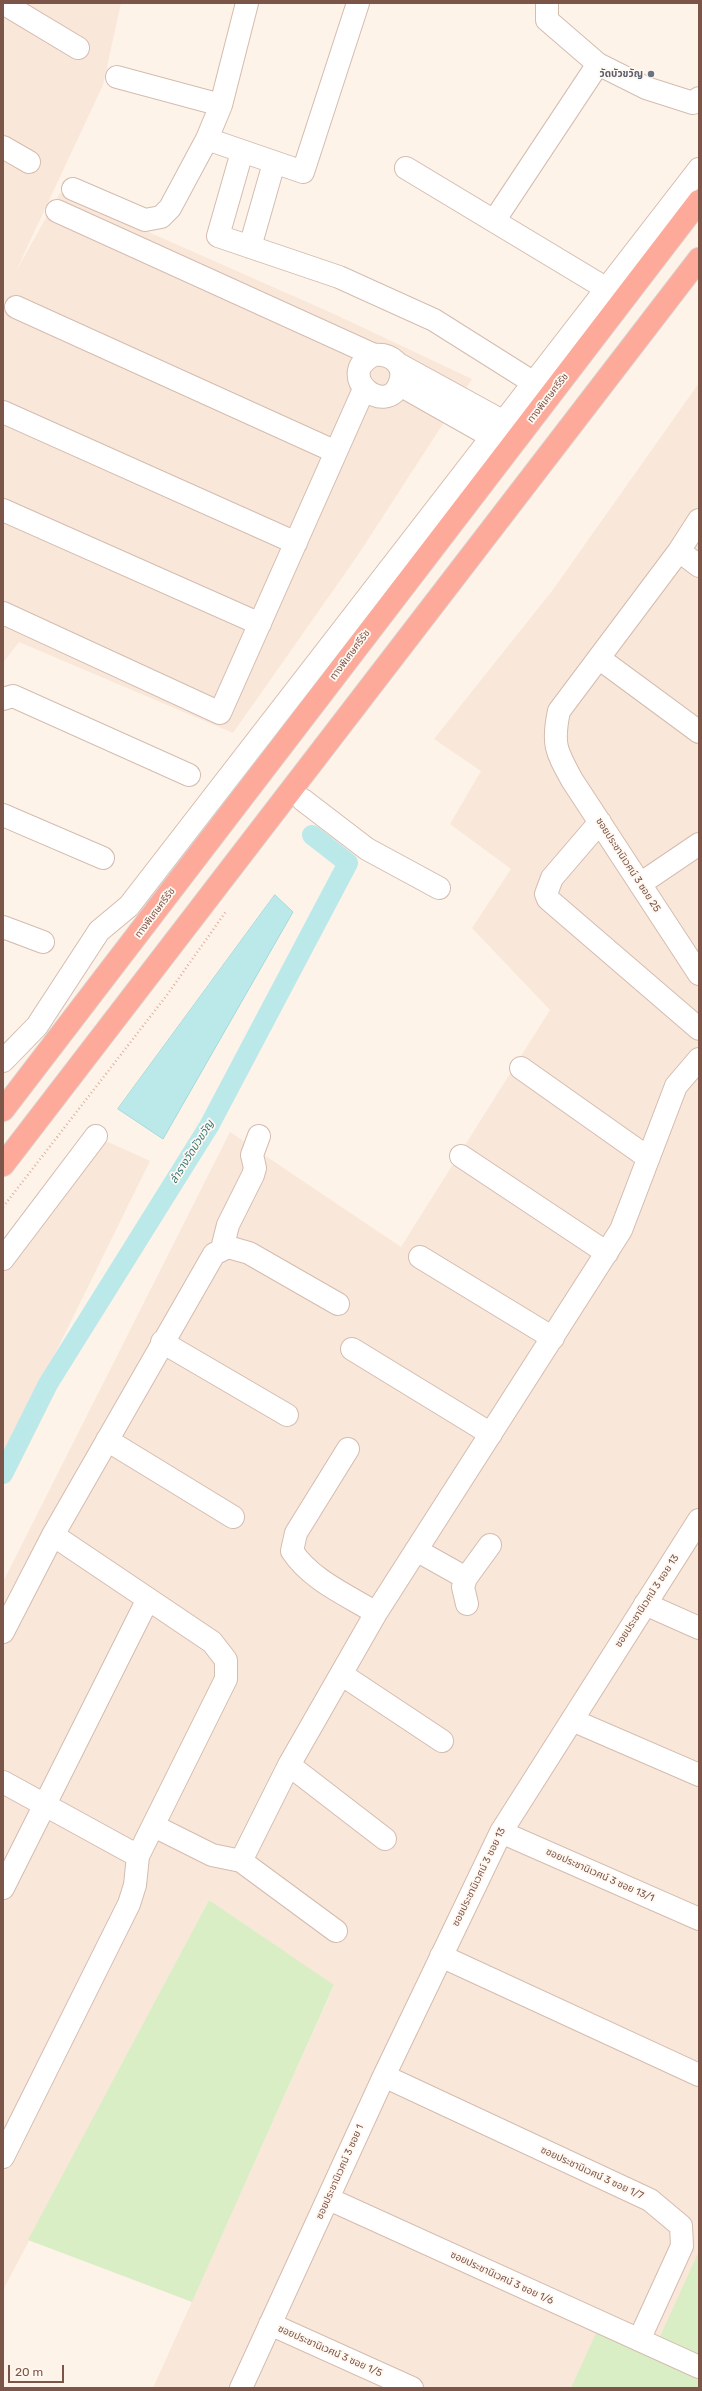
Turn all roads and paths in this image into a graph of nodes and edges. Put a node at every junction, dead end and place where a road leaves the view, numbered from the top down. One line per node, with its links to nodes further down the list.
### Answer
1 (3, 3): 5 (street)
2 (248, 3): 9 (street)
3 (358, 3): 14 (street)
4 (547, 3): 6 (street)
5 (78, 48)
6 (598, 64): 8 (street); 20 (street)
7 (117, 77): 9 (street)
8 (699, 98)
9 (221, 105): 10 (street)
10 (207, 139): 12 (street); 17 (street)
11 (3, 147): 13 (street)
12 (242, 152): 14 (street); 21 (street)
13 (29, 162)
14 (274, 163): 21 (street)
15 (406, 168): 20 (street)
16 (699, 169): 23 (street)
17 (73, 189)
18 (699, 200): 57 (highway, ทางพิเศษศรีรัช)
19 (57, 211): 25 (street)
20 (494, 221): 23 (street)
21 (250, 247): 27 (street)
22 (699, 259): 62 (highway)
23 (607, 289): 27 (street)
24 (16, 308): 31 (street)
25 (374, 355): 26 (street); 28 (street)
26 (400, 375): 28 (street); 30 (street)
27 (534, 383): 30 (street)
28 (364, 389): 31 (street)
29 (3, 412): 34 (street)
30 (498, 430): 55 (street)
31 (336, 452): 34 (street)
32 (3, 510): 38 (street)
33 (699, 520): 35 (street, ซอยประชานิเวศน์ 3 ซอย 25)
34 (296, 543): 38 (street)
35 (679, 551): 36 (street); 39 (street, ซอยประชานิเวศน์ 3 ซอย 25)
36 (699, 566)
37 (3, 613): 38 (street)
38 (260, 624)
39 (600, 659): 41 (street); 45 (street, ซอยประชานิเวศน์ 3 ซอย 25)
40 (3, 699): 42 (street)
41 (699, 732)
42 (189, 775)
43 (303, 800): 49 (street)
44 (3, 815): 47 (street)
45 (600, 822): 48 (street, ซอยประชานิเวศน์ 3 ซอย 25); 53 (street)
46 (699, 844): 48 (street)
47 (103, 858)
48 (640, 884): 52 (street, ซอยประชานิเวศน์ 3 ซอย 25)
49 (439, 888)
50 (3, 927): 51 (street)
51 (43, 942)
52 (699, 974)
53 (699, 1029)
54 (699, 1059): 61 (street)
55 (3, 1062)
56 (521, 1068): 61 (street)
57 (3, 1110)
58 (96, 1136): 66 (street)
59 (259, 1136): 63 (street)
60 (461, 1156): 64 (street)
61 (647, 1158): 64 (street)
62 (3, 1165)
63 (222, 1249): 67 (street); 69 (street)
64 (608, 1253): 68 (street)
65 (420, 1257): 68 (street)
66 (3, 1259)
67 (338, 1304)
68 (553, 1338): 72 (street)
69 (162, 1342): 71 (street); 73 (street)
70 (352, 1348): 72 (street)
71 (287, 1415)
72 (491, 1434): 79 (street)
73 (107, 1440): 75 (street); 77 (street)
74 (348, 1449): 84 (street)
75 (232, 1517)
76 (699, 1520): 83 (street, ซอยประชานิเวศน์ 3 ซอย 13)
77 (53, 1535): 81 (street); 86 (street)
78 (490, 1544): 80 (street)
79 (416, 1550): 80 (street); 84 (street)
80 (466, 1578): 82 (street)
81 (148, 1599): 93 (street); 94 (street)
82 (467, 1604)
83 (645, 1604): 85 (street); 88 (street, ซอยประชานิเวศน์ 3 ซอย 13)
84 (376, 1613): 87 (street)
85 (699, 1628)
86 (3, 1632)
87 (341, 1674): 89 (street); 90 (street)
88 (572, 1720): 91 (street); 95 (street, ซอยประชานิเวศน์ 3 ซอย 13)
89 (442, 1741)
90 (289, 1765): 96 (street); 98 (street)
91 (699, 1775)
92 (3, 1782): 93 (street)
93 (45, 1805): 97 (street); 99 (street)
94 (154, 1826): 97 (street); 98 (street)
95 (501, 1832): 100 (street, ซอยประชานิเวศน์ 3 ซอย 13/1); 102 (street, ซอยประชานิเวศน์ 3 ซอย 13)
96 (385, 1839)
97 (138, 1856): 105 (street)
98 (241, 1861): 101 (street)
99 (3, 1888)
100 (699, 1919)
101 (336, 1931)
102 (441, 1956): 103 (street); 104 (street, ซอยประชานิเวศน์ 3 ซอย 1)
103 (699, 2075)
104 (384, 2076): 106 (street, ซอยประชานิเวศน์ 3 ซอย 1); 108 (street, ซอยประชานิเวศน์ 3 ซอย 1/7)
105 (3, 2157)
106 (329, 2199): 107 (street, ซอยประชานิเวศน์ 3 ซอย 1); 108 (street, ซอยประชานิเวศน์ 3 ซอย 1/6)
107 (270, 2324): 110 (street, ซอยประชานิเวศน์ 3 ซอย 1); 111 (street, ซอยประชานิเวศน์ 3 ซอย 1/5)
108 (639, 2340): 109 (street, ซอยประชานิเวศน์ 3 ซอย 1/6)
109 (699, 2368)
110 (241, 2388)
111 (412, 2388)

